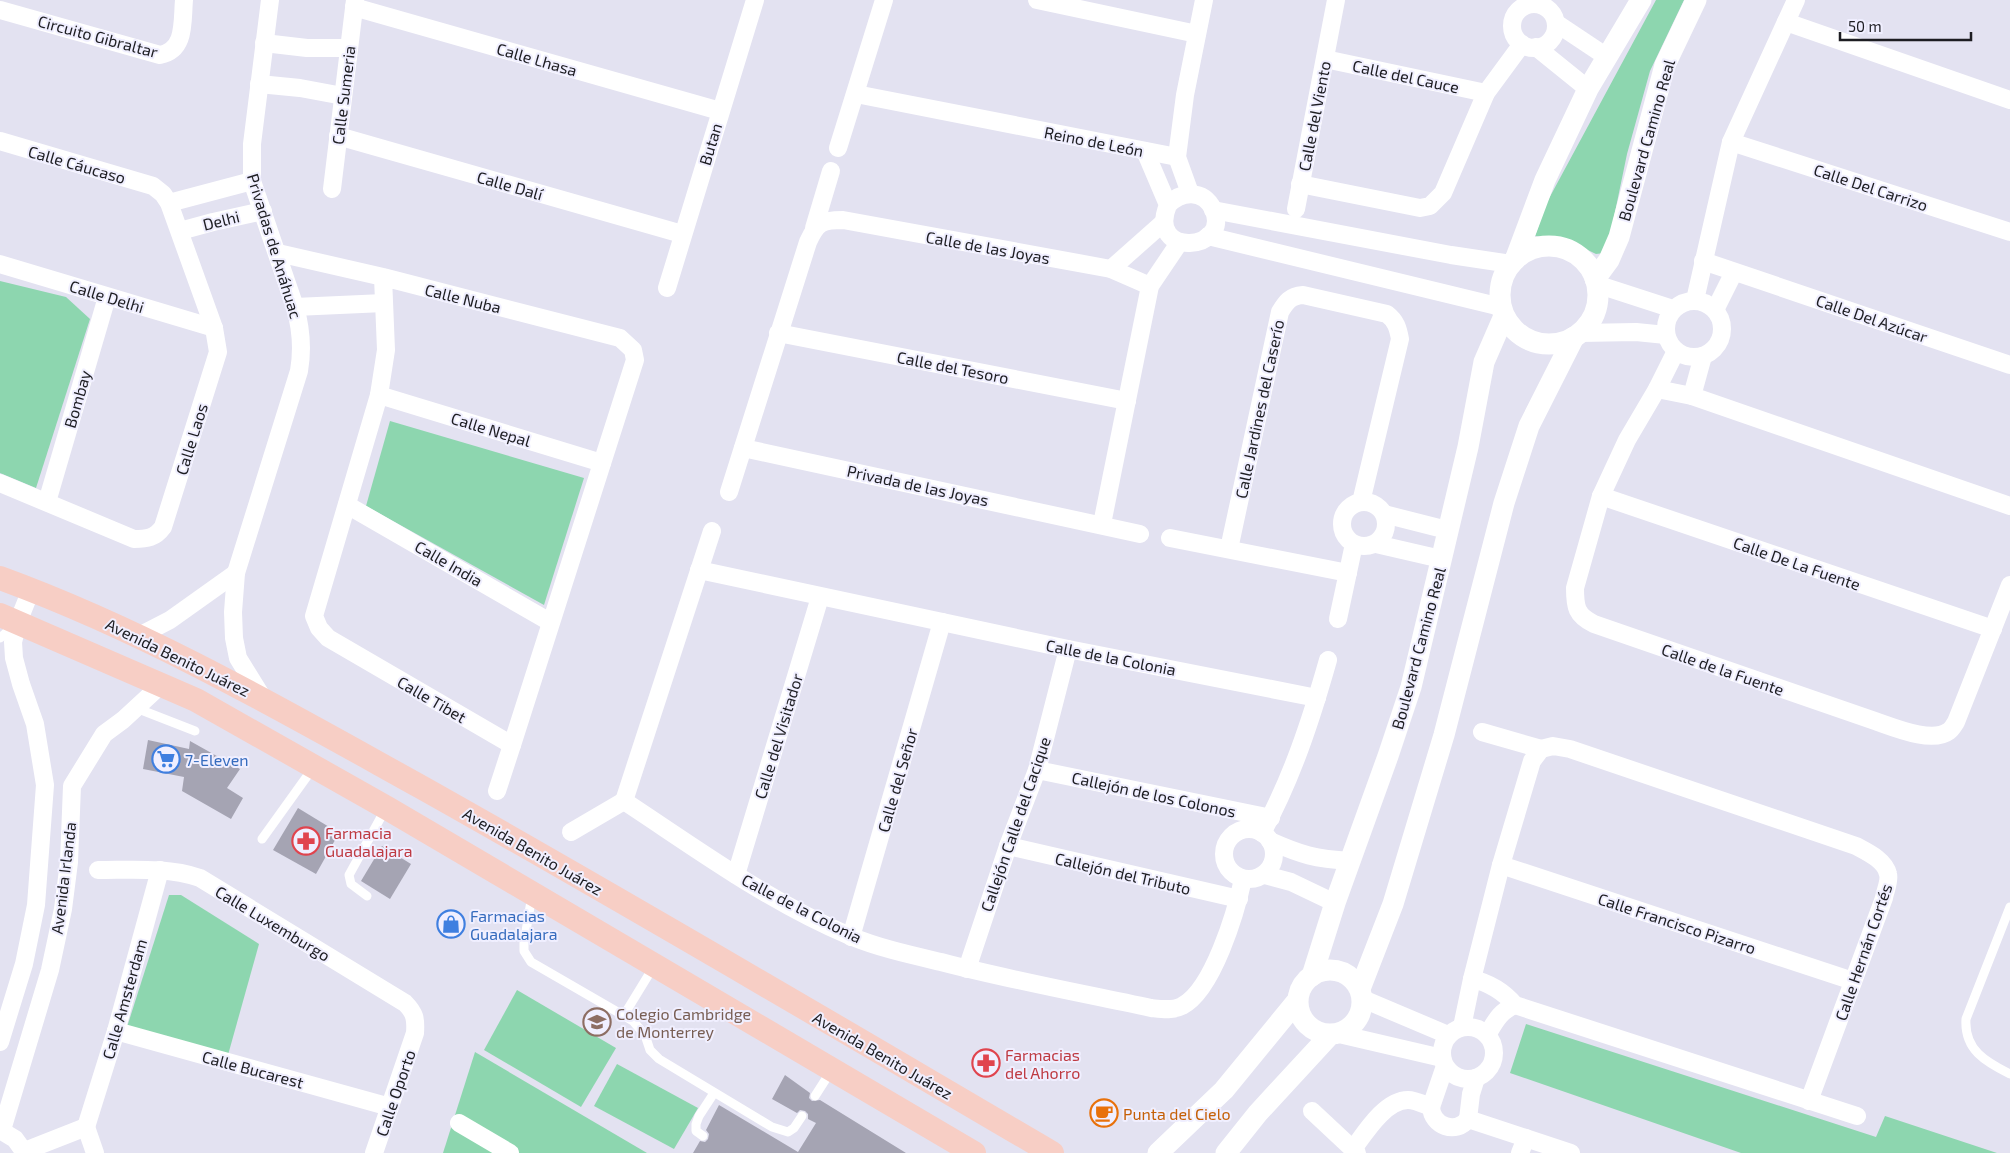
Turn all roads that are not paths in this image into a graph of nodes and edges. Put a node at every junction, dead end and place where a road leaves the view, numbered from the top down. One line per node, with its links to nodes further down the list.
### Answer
1 (184, 0): 13 (street, Circuito Gibraltar)
2 (270, 0): 17 (street, Privadas de Anáhuac)
3 (755, 0): 28 (street, Butan)
4 (884, 0): 25 (street)
5 (1037, 0): 16 (street)
6 (1204, 0): 16 (street)
7 (1336, 0): 21 (street, Calle del Viento)
8 (1641, 0): 20 (street)
9 (1696, 0): 59 (street, Boulevard Camino Real)
10 (1796, 0): 14 (street)
11 (355, 4): 19 (street, Calle Sumeria); 28 (street, Calle Lhasa)
12 (1546, 4): 15 (street); 18 (street)
13 (0, 10)
14 (1786, 22): 27 (street); 31 (street)
15 (1556, 23): 18 (street, Calle del Viento); 20 (street)
16 (1196, 34): 34 (street)
17 (264, 43): 19 (street); 22 (street, Privadas de Anáhuac)
18 (1529, 46): 23 (street); 24 (street, Calle del Viento)
19 (349, 48): 26 (street, Calle Sumeria)
20 (1607, 57): 23 (street)
21 (1325, 59): 24 (street, Calle del Cauce); 37 (street, Calle del Viento)
22 (260, 84): 26 (street); 36 (street, Privadas de Anáhuac)
23 (1588, 89): 54 (street)
24 (1486, 93): 37 (street, Calle del Viento)
25 (856, 94): 32 (street); 33 (street, Reino de León)
26 (343, 96): 29 (street, Calle Sumeria)
27 (2010, 100)
28 (720, 111): 49 (street, Butan)
29 (338, 136): 39 (street, Calle Sumeria); 49 (street, Calle Dalí)
30 (0, 141): 38 (street, Calle Cáucaso)
31 (1732, 142): 48 (street, Calle Del Carrizo); 53 (street)
32 (838, 148)
33 (1145, 151): 34 (street, Reino de León); 45 (street)
34 (1177, 157): 40 (street)
35 (831, 171): 46 (street)
36 (252, 181): 41 (street, Delhi); 44 (street, Privadas de Anáhuac)
37 (1300, 184): 42 (street)
38 (153, 186): 41 (street, Calle Laos)
39 (332, 189)
40 (1190, 194): 43 (street); 45 (street)
41 (169, 203): 47 (street, Calle Laos)
42 (1296, 209)
43 (1214, 210): 50 (street); 54 (street)
44 (263, 211): 47 (street, Delhi); 52 (street, Privadas de Anáhuac)
45 (1166, 214): 51 (street); 56 (street)
46 (814, 228): 56 (street, Calle de las Joyas); 70 (street)
47 (180, 232): 69 (street, Calle Laos)
48 (2010, 232)
49 (682, 234): 61 (street, Butan)
50 (1208, 236): 51 (street); 68 (street)
51 (1179, 243): 60 (street)
52 (278, 253): 58 (street, Calle Nuba); 65 (street, Privadas de Anáhuac)
53 (1703, 261): 57 (street, Calle Del Azúcar); 63 (street)
54 (1513, 262): 59 (street); 68 (street)
55 (0, 264): 62 (street, Calle Delhi)
56 (1111, 269): 60 (street, Calle de las Joyas)
57 (1734, 272): 67 (street); 75 (street, Calle Del Azúcar)
58 (383, 277): 64 (street, Calle Tibet); 81 (street, Calle Nuba)
59 (1597, 282): 66 (street); 71 (street)
60 (1150, 286): 79 (street)
61 (666, 288)
62 (107, 297): 69 (street, Calle Delhi); 85 (street, Bombay)
63 (1695, 300): 66 (street); 67 (street)
64 (384, 302): 65 (street); 77 (street, Calle Tibet)
65 (295, 306): 100 (street, Privadas de Anáhuac)
66 (1673, 309): 72 (street)
67 (1715, 310): 74 (street)
68 (1503, 312): 71 (street); 91 (street, Boulevard Camino Real)
69 (214, 328): 85 (street, Calle Laos)
70 (778, 333): 79 (street, Calle del Tesoro); 80 (street)
71 (1577, 335): 72 (street); 153 (street)
72 (1666, 335): 73 (street)
73 (1676, 351): 74 (street); 76 (street)
74 (1702, 356): 78 (street)
75 (2010, 365)
76 (1657, 389): 78 (street); 84 (street, Calle de la Fuente)
77 (379, 395): 81 (street, Calle Nepal); 87 (street, Calle Tibet)
78 (1692, 396): 88 (street)
79 (1127, 401): 90 (street)
80 (743, 448): 83 (street); 90 (street, Privada de las Joyas)
81 (602, 463): 108 (street)
82 (0, 483): 85 (street, Calle Laos)
83 (729, 492)
84 (1601, 496): 110 (street, Calle De La Fuente); 110 (street, Calle de la Fuente)
85 (47, 502)
86 (1362, 502): 89 (street); 95 (street); 97 (street, Calle Jardines del Caserío)
87 (347, 505): 108 (street, Calle India); 122 (street, Calle Tibet)
88 (2010, 506)
89 (1384, 514): 91 (street); 96 (street)
90 (1102, 524): 93 (street, Privada de las Joyas)
91 (1448, 530): 98 (street, Boulevard Camino Real)
92 (712, 531): 99 (street)
93 (1140, 534)
94 (1170, 538): 97 (street)
95 (1354, 544): 96 (street); 101 (street)
96 (1376, 544): 98 (street)
97 (1229, 549): 101 (street)
98 (1441, 559): 135 (street, Boulevard Camino Real)
99 (699, 570): 105 (street, Calle de la Colonia); 129 (street)
100 (236, 573): 111 (street); 118 (street, Privadas de Anáhuac)
101 (1348, 573): 106 (street)
102 (0, 578): 104 (main road, Avenida Benito Juárez)
103 (2010, 585): 110 (street, Calle de la Fuente)
104 (31, 590): 107 (street, Avenida Irlanda); 111 (main road, Avenida Benito Juárez)
105 (820, 597): 109 (street, Calle de la Colonia); 139 (street, Calle del Visitador)
106 (1338, 618)
107 (9, 619): 112 (lane); 115 (main road, Avenida Benito Juárez); 126 (street, Avenida Irlanda)
108 (550, 622): 122 (street)
109 (942, 622): 113 (street, Calle de la Colonia); 147 (street, Calle del Señor)
110 (1993, 629)
111 (139, 636): 118 (main road, Avenida Benito Juárez)
112 (0, 638)
113 (1068, 649): 116 (street, Calle de la Colonia); 125 (street, Callejón Calle del Cacique)
114 (1328, 660): 116 (street)
115 (162, 684): 117 (main road, Avenida Benito Juárez); 119 (street, Avenida Irlanda)
116 (1317, 698): 131 (street)
117 (196, 700): 118 (main road); 124 (main road, Avenida Benito Juárez)
118 (265, 700): 187 (main road, Avenida Benito Juárez)
119 (136, 708): 120 (lane); 127 (street, Avenida Irlanda)
120 (195, 731)
121 (1482, 732): 123 (street)
122 (512, 745): 128 (street)
123 (1541, 749): 136 (street); 152 (street, Calle Hernán Cortés)
124 (313, 768): 130 (main road, Avenida Benito Juárez); 133 (lane)
125 (1036, 770): 131 (street, Callejón de los Colonos); 134 (street, Callejón Calle del Cacique)
126 (45, 785): 127 (street); 162 (street, Avenida Irlanda)
127 (72, 786): 178 (street, Avenida Irlanda)
128 (497, 791)
129 (624, 800): 132 (street); 139 (street, Calle de la Colonia)
130 (386, 808): 142 (main road, Avenida Benito Juárez); 143 (lane)
131 (1268, 831): 135 (street, Callejón de los Colonos); 140 (street); 141 (street)
132 (571, 832)
133 (262, 838)
134 (1008, 846): 144 (street, Callejón del Tributo); 149 (street, Callejón Calle del Cacique)
135 (1350, 861): 145 (street, Boulevard Camino Real)
136 (1501, 865): 151 (street); 152 (street, Calle Francisco Pizarro)
137 (98, 870): 138 (street, Calle Luxemburgo)
138 (160, 870): 157 (street, Calle Amsterdam); 159 (street, Calle Luxemburgo)
139 (736, 875): 147 (street, Calle de la Colonia)
140 (1264, 875): 141 (street); 145 (street)
141 (1243, 879): 144 (street, Calle de la Colonia)
142 (532, 895): 148 (main road, Avenida Benito Juárez); 156 (lane)
143 (367, 896)
144 (1239, 899): 149 (street, Calle de la Colonia)
145 (1335, 903): 150 (street, Boulevard Camino Real)
146 (2010, 908): 165 (lane)
147 (851, 937): 149 (street, Calle de la Colonia)
148 (654, 966): 156 (lane); 164 (main road, Avenida Benito Juárez)
149 (967, 969)
150 (1312, 976): 153 (street); 154 (street)
151 (1472, 979): 155 (street); 158 (street)
152 (1853, 981): 169 (street, Calle Hernán Cortés)
153 (1361, 994): 158 (street); 160 (street)
154 (1297, 1001): 160 (street); 188 (street)
155 (1515, 1005): 161 (street); 169 (street)
156 (624, 1015): 167 (lane)
157 (116, 1031): 170 (street, Calle Bucarest); 177 (street, Calle Amsterdam)
158 (1455, 1031): 161 (street); 163 (street)
159 (416, 1033): 170 (street, Calle Oporto)
160 (1334, 1034): 163 (street); 189 (street)
161 (1487, 1035): 166 (street)
162 (0, 1042)
163 (1443, 1062): 166 (street); 171 (street)
164 (832, 1070): 168 (lane); 186 (main road, Avenida Benito Juárez)
165 (2010, 1074)
166 (1476, 1078): 175 (street)
167 (714, 1092): 173 (lane); 179 (lane)
168 (814, 1096)
169 (1809, 1101): 174 (street)
170 (390, 1107): 184 (street, Calle Oporto)
171 (1431, 1107): 175 (street); 181 (street)
172 (1312, 1111): 181 (street)
173 (802, 1116)
174 (1857, 1116)
175 (1468, 1119): 180 (street)
176 (459, 1123): 185 (street)
177 (86, 1127): 182 (street); 183 (street)
178 (1, 1130): 182 (street, Avenida Irlanda)
179 (702, 1136)
180 (1523, 1146): 190 (street)
181 (1355, 1151)
182 (25, 1152)
183 (95, 1153)
184 (374, 1153)
185 (509, 1153)
186 (974, 1153)
187 (1052, 1153)
188 (1158, 1153)
189 (1226, 1153)
190 (1571, 1153)

